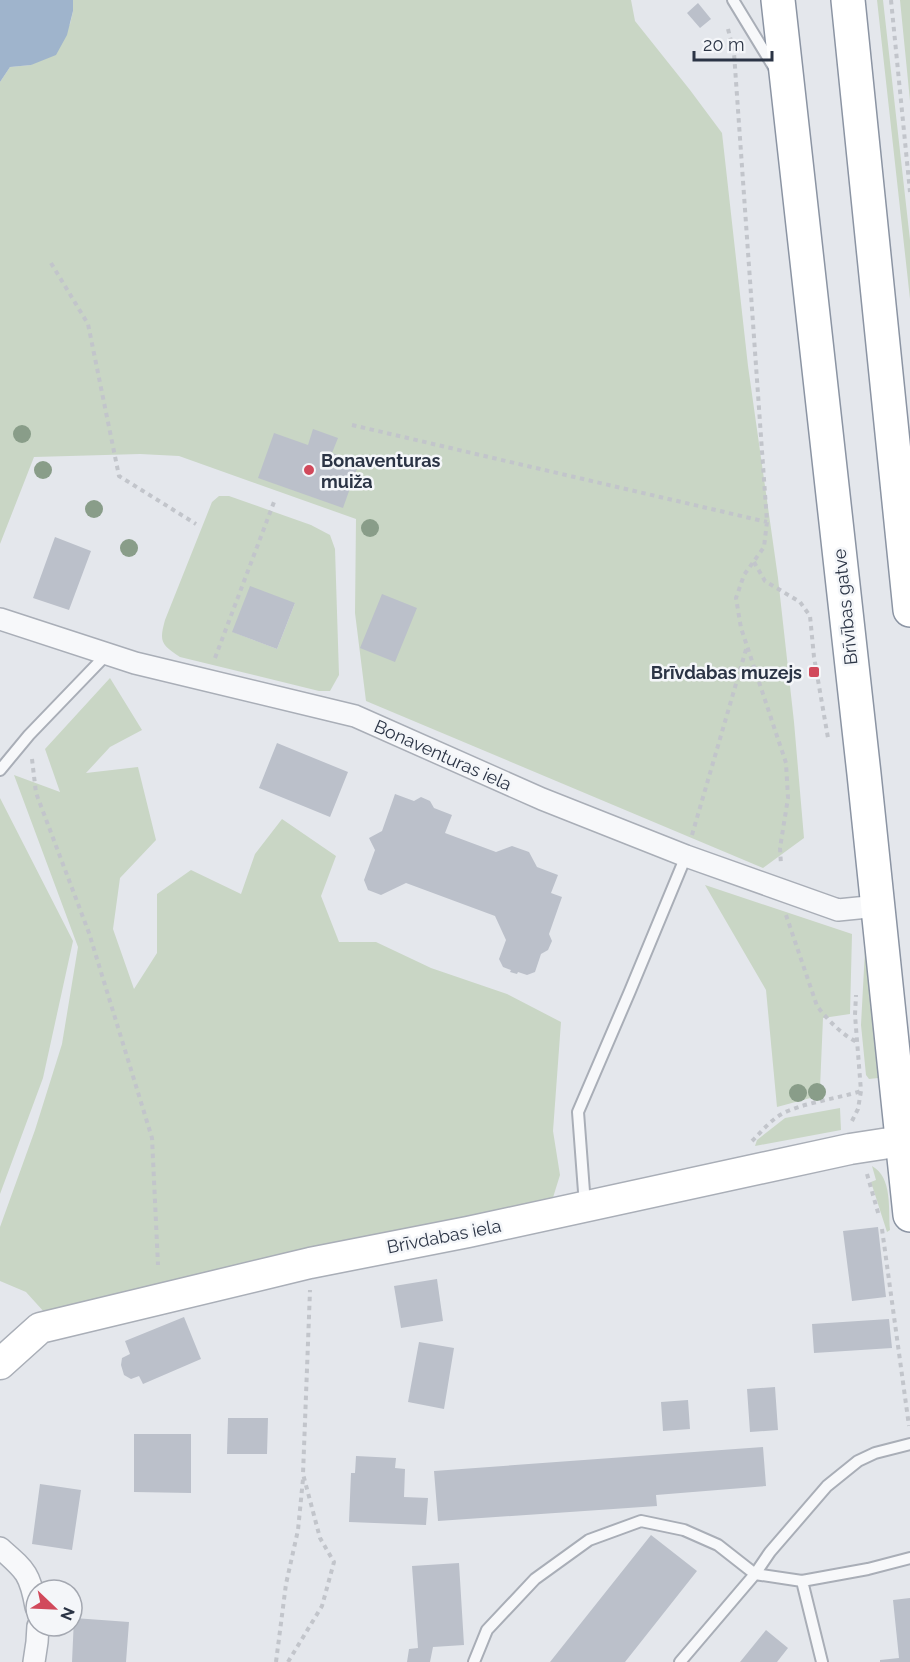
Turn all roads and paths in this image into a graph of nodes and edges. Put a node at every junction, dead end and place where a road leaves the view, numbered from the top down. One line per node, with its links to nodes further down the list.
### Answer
1 (733, 0): 6 (lane)
2 (778, 0): 6 (highway, Brīvības gatve)
3 (848, 0): 9 (highway)
4 (891, 0): 7 (path)
5 (726, 22): 13 (path)
6 (789, 92): 26 (highway, Brīvības gatve)
7 (910, 192)
8 (51, 263): 14 (path)
9 (889, 418): 11 (lane); 16 (highway)
10 (352, 425): 13 (path)
11 (906, 461)
12 (274, 502): 21 (path)
13 (766, 522): 15 (path)
14 (196, 524)
15 (754, 562): 17 (path); 19 (path)
16 (910, 610)
17 (810, 616)
18 (0, 619): 20 (street, Bonaventuras iela)
19 (747, 646): 24 (path); 25 (path)
20 (107, 654): 21 (street, Bonaventuras iela); 22 (lane)
21 (207, 680): 24 (street, Bonaventuras iela)
22 (29, 735): 23 (lane); 35 (path)
23 (0, 770)
24 (686, 856): 25 (street, Bonaventuras iela); 32 (lane)
25 (783, 881): 26 (street, Bonaventuras iela); 28 (path)
26 (878, 906): 29 (highway, Brīvības gatve)
27 (856, 993): 28 (path)
28 (857, 1042): 30 (path)
29 (902, 1141): 32 (street, Brīvdabas iela); 33 (highway, Brīvības gatve)
30 (752, 1142)
31 (861, 1168): 37 (path)
32 (585, 1206): 34 (street, Brīvdabas iela)
33 (910, 1215)
34 (310, 1263): 36 (street, Brīvdabas iela); 39 (path)
35 (158, 1265)
36 (0, 1364)
37 (910, 1431)
38 (910, 1444): 42 (lane)
39 (303, 1474): 47 (path); 48 (path)
40 (0, 1548): 43 (street)
41 (910, 1558): 44 (lane)
42 (755, 1574): 44 (lane); 49 (lane); 50 (lane)
43 (29, 1578)
44 (802, 1581): 51 (lane)
45 (37, 1638): 46 (street)
46 (34, 1662)
47 (276, 1662)
48 (288, 1662)
49 (474, 1662)
50 (680, 1662)
51 (822, 1662)

